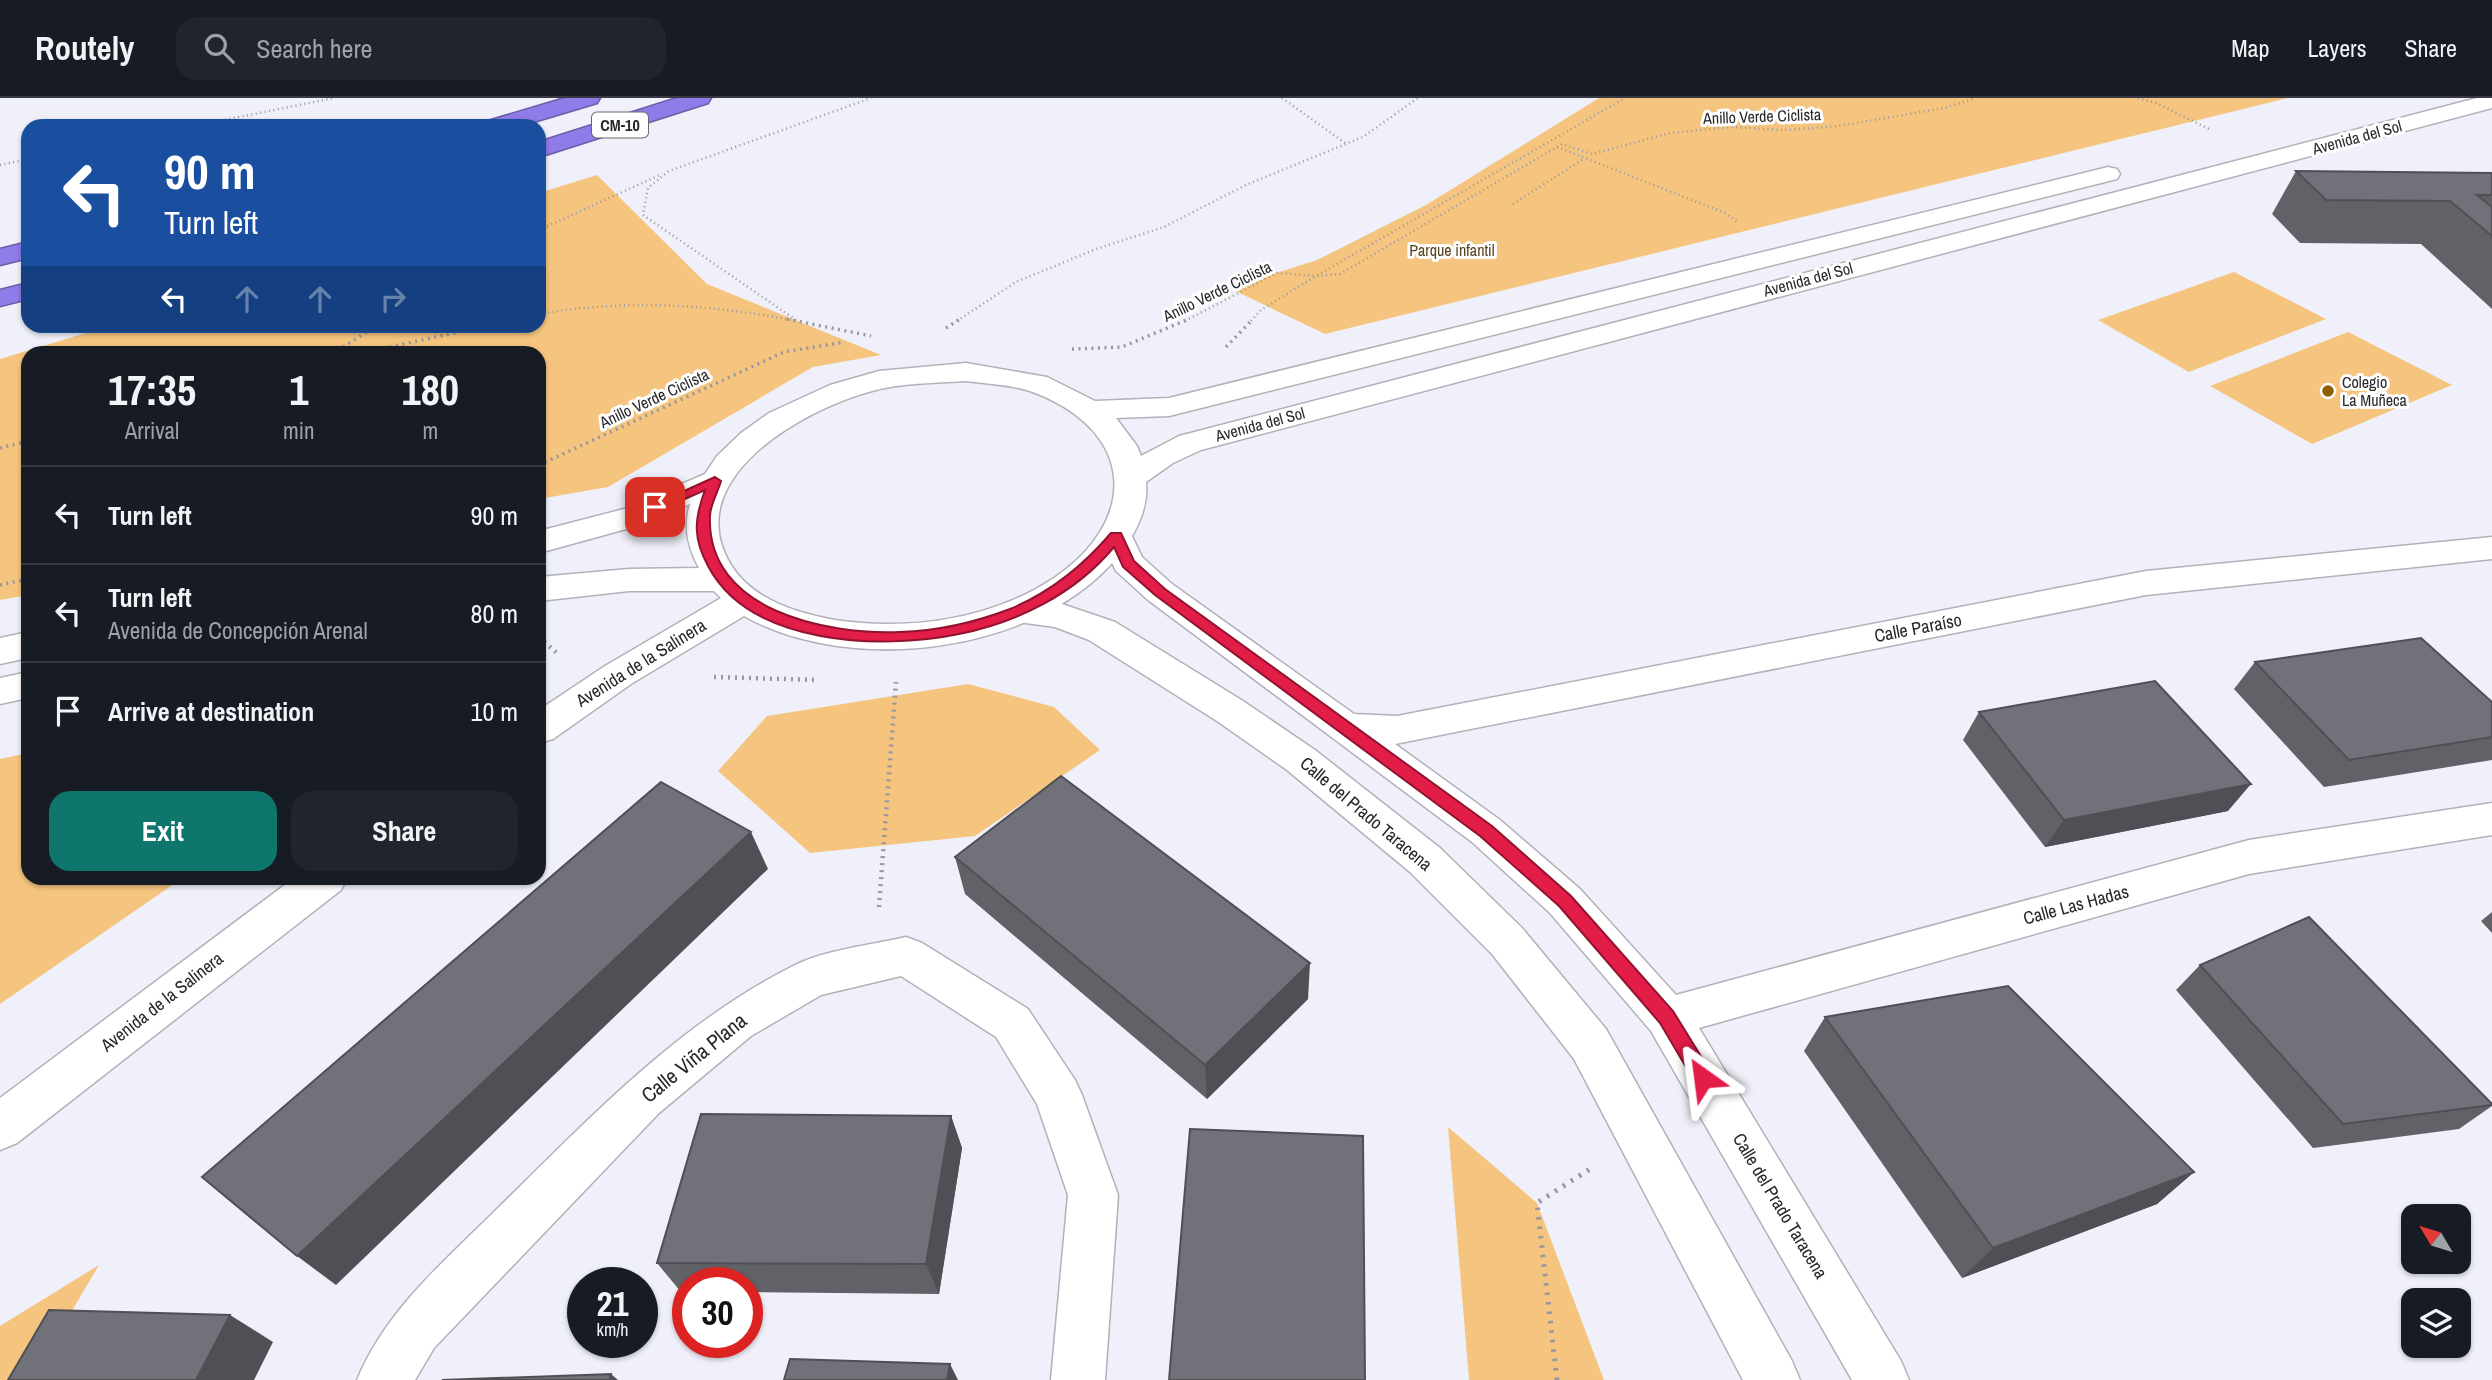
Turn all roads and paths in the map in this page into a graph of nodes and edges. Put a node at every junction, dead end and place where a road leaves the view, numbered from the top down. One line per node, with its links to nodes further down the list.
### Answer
1 (334, 98): 11 (path)
2 (589, 98): 12 (highway, CM-10)
3 (700, 98): 16 (highway, CM-10)
4 (871, 98): 22 (path)
5 (1282, 98): 13 (path)
6 (1418, 98): 13 (path)
7 (1625, 98): 14 (path)
8 (1976, 98): 15 (path, Anillo Verde Ciclista)
9 (2138, 98): 18 (path)
10 (2492, 101): 18 (street, Avenida del Sol)
11 (229, 119)
12 (519, 119)
13 (1346, 144): 40 (path)
14 (1546, 144): 15 (path); 28 (path)
15 (1555, 147): 17 (path); 28 (path, Anillo Verde Ciclista)
16 (546, 148)
17 (1585, 158): 23 (path); 26 (path)
18 (2272, 159): 46 (street, Avenida del Sol)
19 (21, 160): 20 (path)
20 (0, 165)
21 (2128, 169): 26 (street, Avenida del Sol)
22 (669, 171): 24 (path); 32 (path)
23 (1513, 204)
24 (546, 227)
25 (21, 252): 27 (highway)
26 (1785, 256): 41 (street, Avenida del Sol)
27 (0, 257)
28 (1316, 276): 39 (path, Anillo Verde Ciclista); 41 (path)
29 (21, 293): 30 (highway)
30 (0, 298)
31 (546, 312): 32 (path)
32 (796, 320): 35 (path)
33 (365, 333): 37 (path)
34 (454, 333): 38 (path)
35 (862, 339)
36 (849, 341): 45 (path, Anillo Verde Ciclista)
37 (345, 346)
38 (395, 346)
39 (1070, 349)
40 (924, 374): 42 (street); 47 (street)
41 (1169, 407): 42 (street, Avenida del Sol)
42 (1091, 410): 46 (street)
43 (21, 443): 44 (path)
44 (0, 448)
45 (546, 463)
46 (1132, 477): 48 (street)
47 (715, 481): 49 (street); 54 (street)
48 (1116, 536): 55 (street); 62 (street, Calle del Prado Taracena)
49 (546, 540)
50 (2492, 548): 62 (street, Calle Paraíso)
51 (21, 580): 52 (path)
52 (0, 585)
53 (546, 588): 54 (street)
54 (733, 589): 56 (street); 61 (street, Avenida de la Salinera)
55 (1015, 612): 56 (street); 68 (street, Calle del Prado Taracena)
56 (901, 637): 65 (path)
57 (21, 646): 58 (street)
58 (0, 650)
59 (21, 686): 60 (street)
60 (0, 691)
61 (546, 724)
62 (1348, 728): 66 (street, Calle del Prado Taracena)
63 (2492, 819): 66 (street, Calle Las Hadas)
64 (317, 885): 67 (street, Avenida de la Salinera)
65 (874, 964): 69 (street, Calle Viña Plana); 70 (street, Calle Viña Plana)
66 (1667, 1017): 73 (street, Calle del Prado Taracena)
67 (0, 1127)
68 (1640, 1135): 71 (path); 72 (street, Calle del Prado Taracena)
69 (384, 1380)
70 (1078, 1380)
71 (1557, 1380)
72 (1773, 1380)
73 (1882, 1380)

